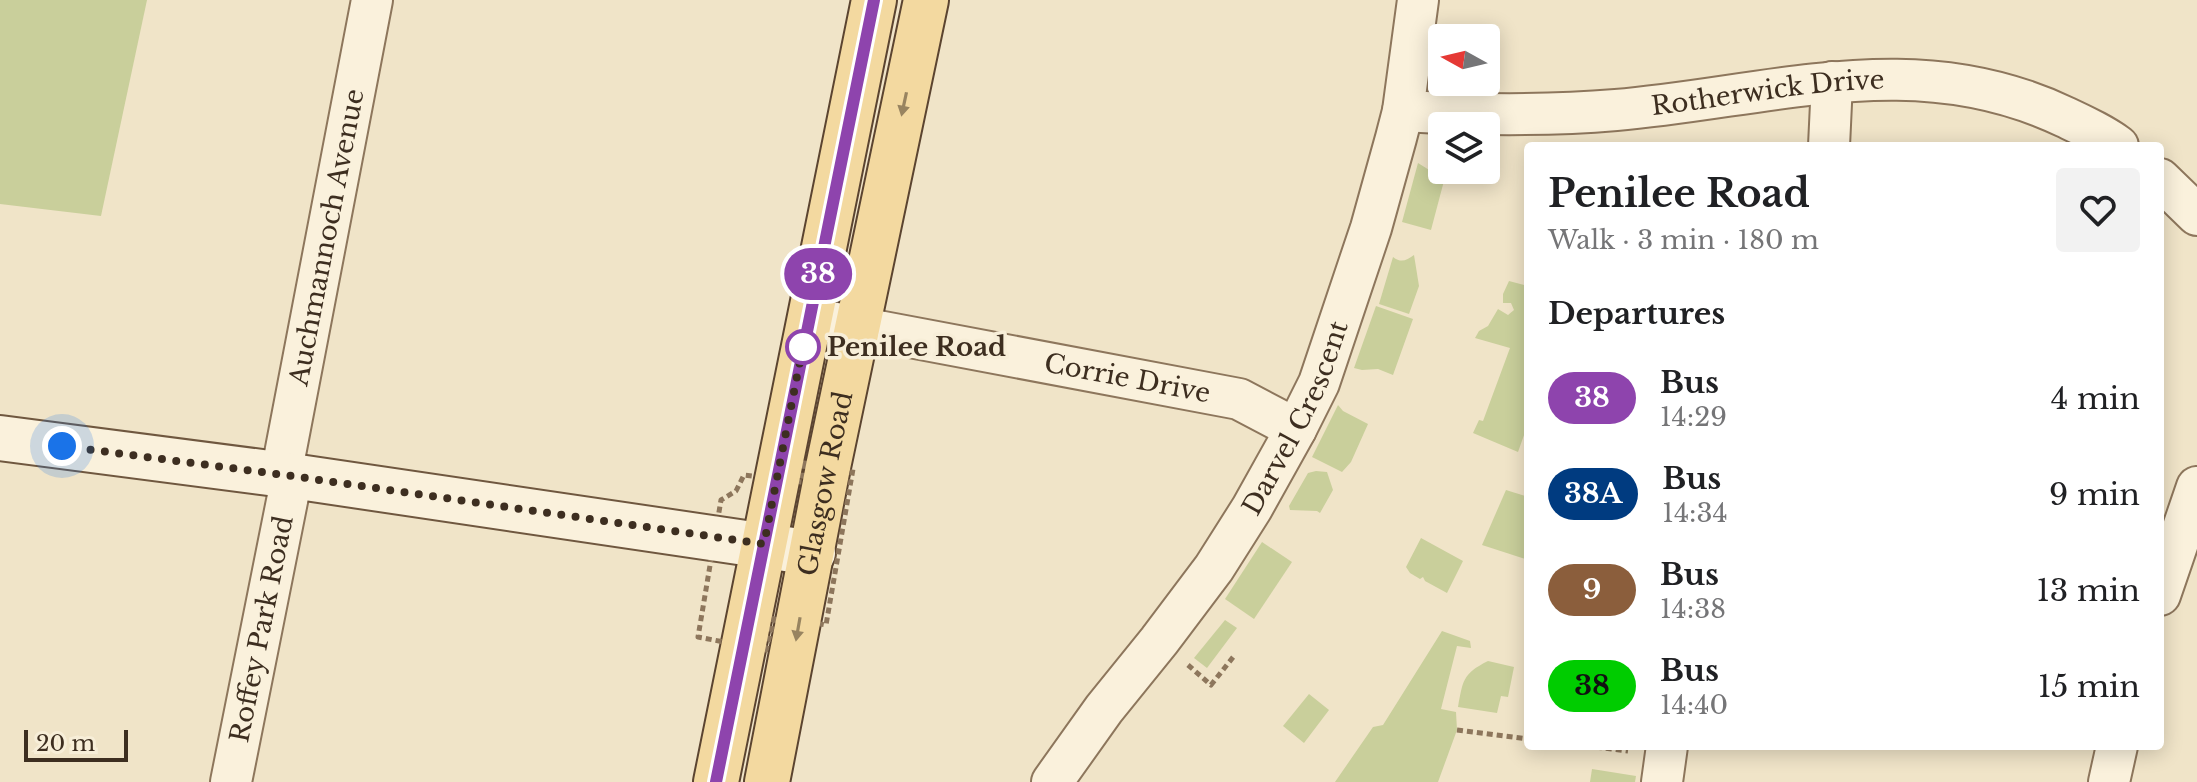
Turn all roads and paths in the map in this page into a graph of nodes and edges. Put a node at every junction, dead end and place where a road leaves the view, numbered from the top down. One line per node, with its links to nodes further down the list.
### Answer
1 (372, 0): 15 (street, Auchmannoch Avenue)
2 (1418, 0): 6 (street, Darvel Crescent)
3 (870, 15): 4 (main road); 11 (main road, Glasgow Road)
4 (922, 20): 12 (main road, Glasgow Road, one-way to 12)
5 (1832, 82): 6 (street, Rotherwick Drive); 7 (street); 8 (street, Rotherwick Drive)
6 (1403, 111): 13 (street, Darvel Crescent)
7 (1829, 142)
8 (2113, 142)
9 (2164, 183): 10 (street)
10 (2197, 215)
11 (809, 318): 12 (street, Corrie Drive); 17 (main road, Glasgow Road)
12 (856, 328): 13 (street, Corrie Drive); 18 (main road, Glasgow Road)
13 (1296, 429): 20 (street, Darvel Crescent)
14 (0, 438): 15 (street)
15 (287, 476): 17 (street); 26 (street, Roffey Park Road)
16 (2197, 487): 19 (street)
17 (764, 544): 18 (street); 27 (main road, Glasgow Road)
18 (813, 553): 28 (main road, Glasgow Road, one-way to 28)
19 (2164, 583)
20 (1159, 641): 21 (path); 29 (street, Darvel Crescent)
21 (1234, 656)
22 (1457, 730): 23 (path)
23 (1524, 738)
24 (1666, 750): 30 (street)
25 (2116, 750): 31 (street)
26 (231, 782)
27 (716, 782)
28 (767, 782)
29 (1052, 782)
30 (1662, 782)
31 (2109, 782)

